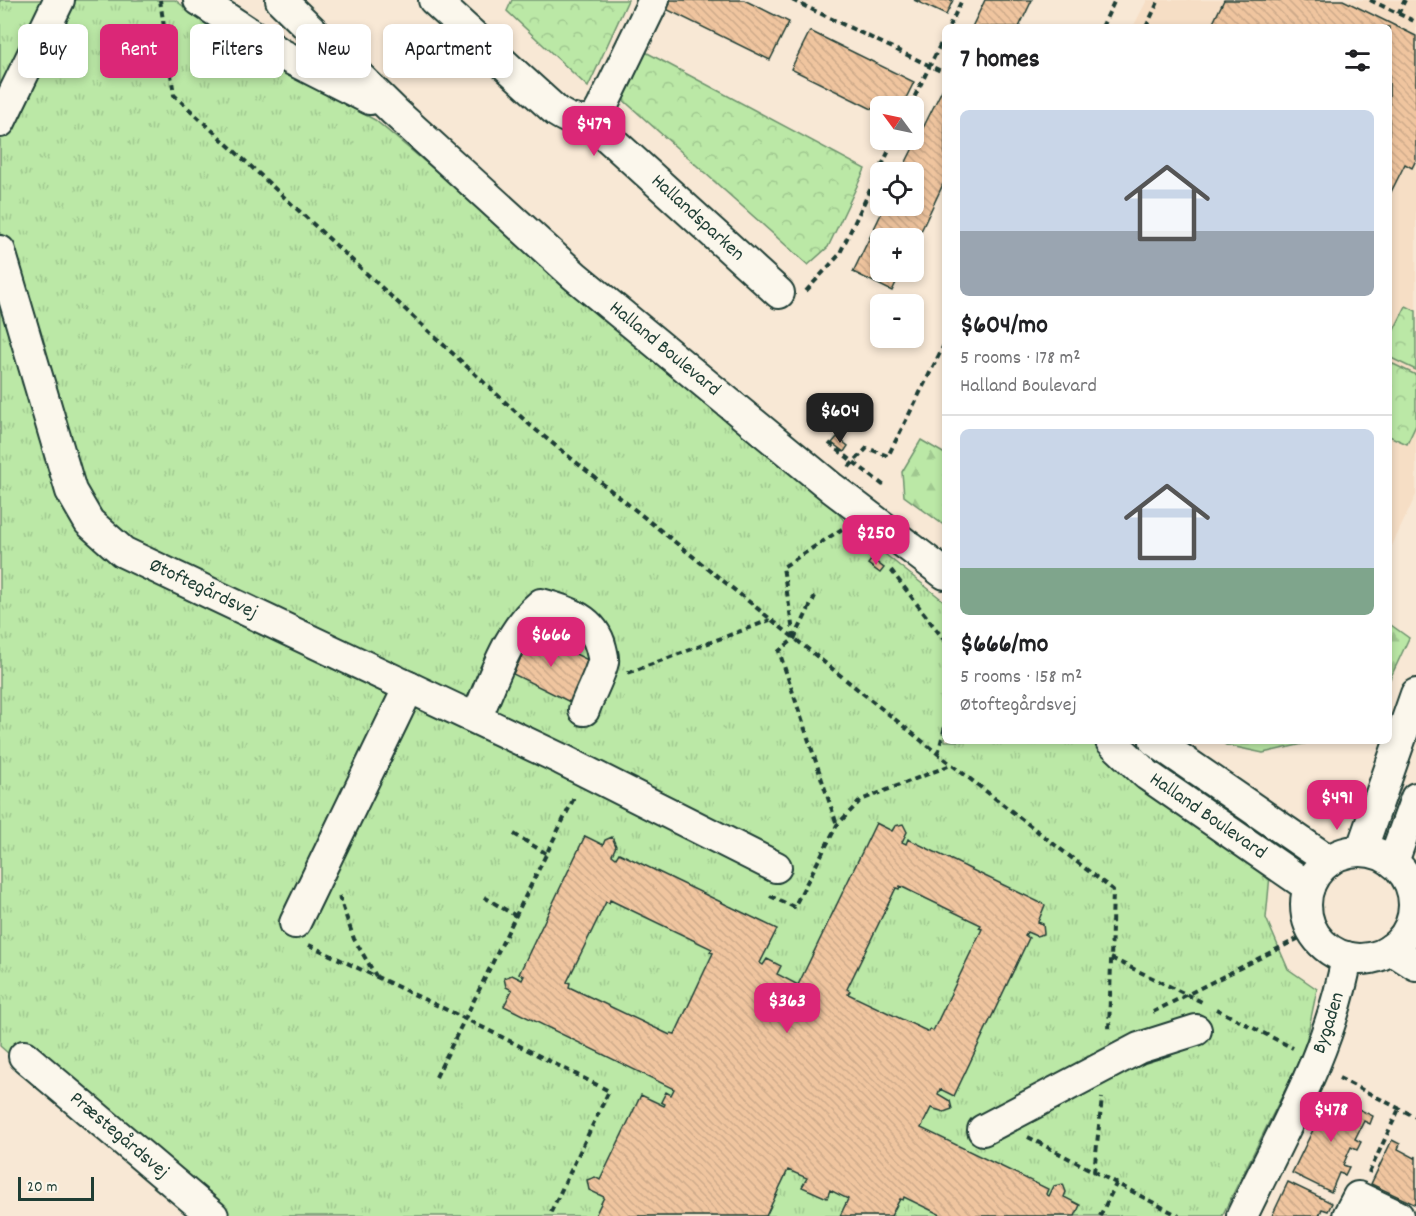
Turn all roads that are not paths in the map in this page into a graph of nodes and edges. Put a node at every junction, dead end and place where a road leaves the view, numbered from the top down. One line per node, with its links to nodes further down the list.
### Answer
1 (59, 0): 8 (street)
2 (199, 0): 6 (street, Halland Boulevard)
3 (281, 0): 6 (street, Halland Boulevard)
4 (434, 0): 7 (street)
5 (654, 0): 7 (street)
6 (395, 112): 11 (street, Halland Boulevard)
7 (590, 121): 10 (street, Hallandsparken)
8 (0, 122)
9 (0, 251): 12 (street, Øtoftegårdsvej)
10 (779, 293)
11 (942, 572)
12 (409, 687): 15 (street, Øtoftegårdsvej); 25 (street)
13 (1416, 693): 19 (street)
14 (584, 710): 15 (street)
15 (476, 718): 22 (street, Øtoftegårdsvej)
16 (1114, 744): 23 (street, Halland Boulevard)
17 (1159, 744): 20 (street, Halland Boulevard)
18 (1416, 798): 21 (street)
19 (1361, 851): 20 (street); 21 (street)
20 (1329, 861): 23 (street)
21 (1393, 862): 24 (street)
22 (776, 867)
23 (1309, 887): 27 (street)
24 (1414, 921): 26 (street)
25 (302, 934)
26 (1391, 949): 27 (street); 28 (street)
27 (1347, 957): 34 (street, Bygaden)
28 (1416, 965)
29 (1196, 1030): 31 (street)
30 (24, 1056): 33 (street, Præstegårdsvej)
31 (983, 1130)
32 (1353, 1207): 35 (street)
33 (213, 1216)
34 (1242, 1216)
35 (1398, 1216)

